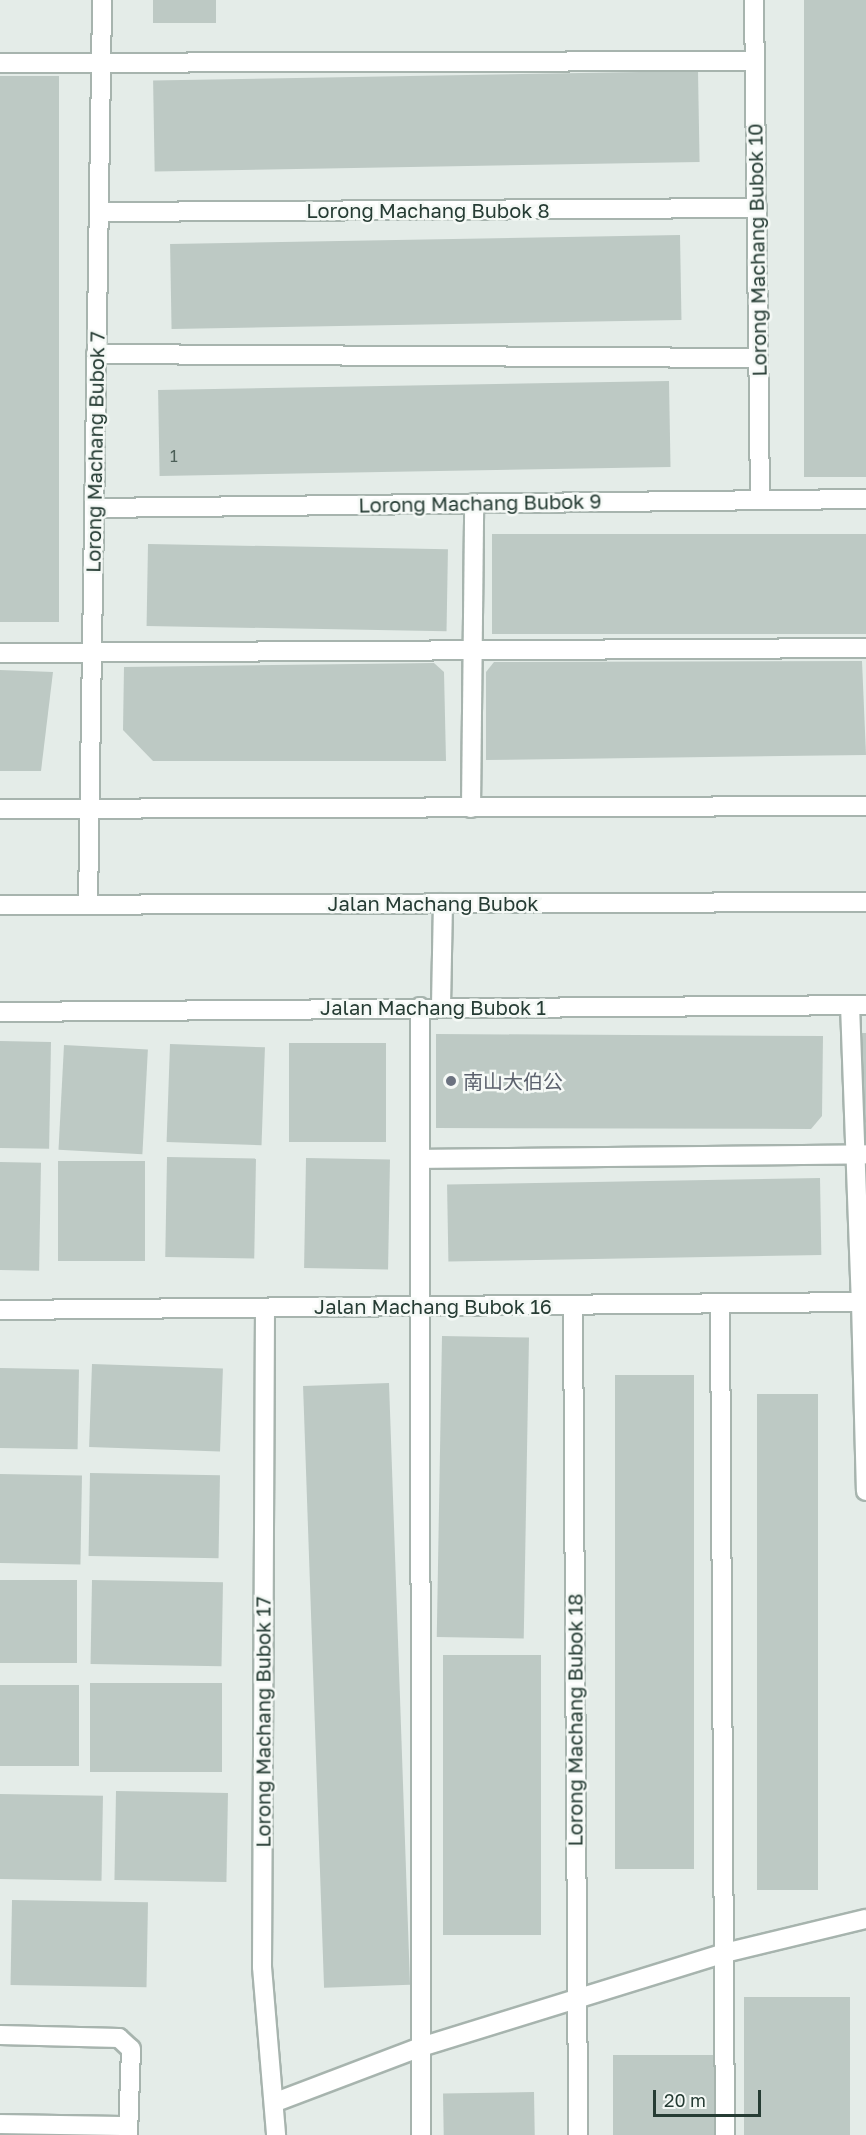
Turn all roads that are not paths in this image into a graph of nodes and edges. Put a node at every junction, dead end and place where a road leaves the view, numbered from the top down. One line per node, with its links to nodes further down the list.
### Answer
1 (102, 0): 5 (street, Lorong Machang Bubok 7)
2 (754, 0): 3 (street, Lorong Machang Bubok 10)
3 (755, 61): 5 (street); 6 (street, Lorong Machang Bubok 10)
4 (0, 63): 5 (street)
5 (101, 63): 7 (street, Lorong Machang Bubok 7)
6 (757, 208): 7 (street, Lorong Machang Bubok 8); 9 (street, Lorong Machang Bubok 10)
7 (99, 212): 8 (street, Lorong Machang Bubok 7)
8 (96, 354): 9 (street); 13 (street, Lorong Machang Bubok 7)
9 (758, 358): 11 (street, Lorong Machang Bubok 10)
10 (866, 499): 11 (street, Lorong Machang Bubok 9)
11 (760, 500): 12 (street, Lorong Machang Bubok 9)
12 (474, 503): 13 (street, Lorong Machang Bubok 9); 15 (street)
13 (94, 507): 16 (street, Lorong Machang Bubok 7)
14 (866, 648): 15 (street)
15 (473, 651): 16 (street); 19 (street)
16 (92, 652): 17 (street); 21 (street, Lorong Machang Bubok 7)
17 (0, 653)
18 (866, 806): 19 (street)
19 (471, 808): 21 (street)
20 (0, 809): 21 (street)
21 (89, 809): 25 (street, Lorong Machang Bubok 7)
22 (866, 902): 23 (street, Jalan Machang Bubok)
23 (443, 903): 25 (street, Jalan Machang Bubok); 27 (street)
24 (0, 905): 25 (street, Jalan Machang Bubok)
25 (88, 905)
26 (858, 1005): 27 (street, Jalan Machang Bubok 1); 30 (street)
27 (441, 1006): 28 (street, Jalan Machang Bubok 1)
28 (420, 1007): 29 (street, Jalan Machang Bubok 1); 31 (street)
29 (0, 1012)
30 (861, 1154): 31 (street); 32 (street)
31 (421, 1159): 35 (street)
32 (863, 1302): 33 (street, Jalan Machang Bubok 16); 38 (street)
33 (720, 1304): 34 (street, Jalan Machang Bubok 16); 40 (street)
34 (573, 1305): 35 (street, Jalan Machang Bubok 16); 41 (street, Lorong Machang Bubok 18)
35 (421, 1306): 36 (street, Jalan Machang Bubok 16); 43 (street)
36 (265, 1308): 37 (street, Jalan Machang Bubok 16); 44 (street, Lorong Machang Bubok 17)
37 (0, 1310)
38 (866, 1491)
39 (866, 1919): 40 (street)
40 (724, 1953): 41 (street); 50 (street)
41 (577, 2003): 43 (street); 49 (street, Lorong Machang Bubok 18)
42 (0, 2035): 46 (street)
43 (421, 2047): 44 (street); 48 (street)
44 (276, 2102): 47 (street, Lorong Machang Bubok 17)
45 (0, 2124): 46 (street)
46 (128, 2130)
47 (276, 2135)
48 (422, 2135)
49 (578, 2135)
50 (725, 2135)

